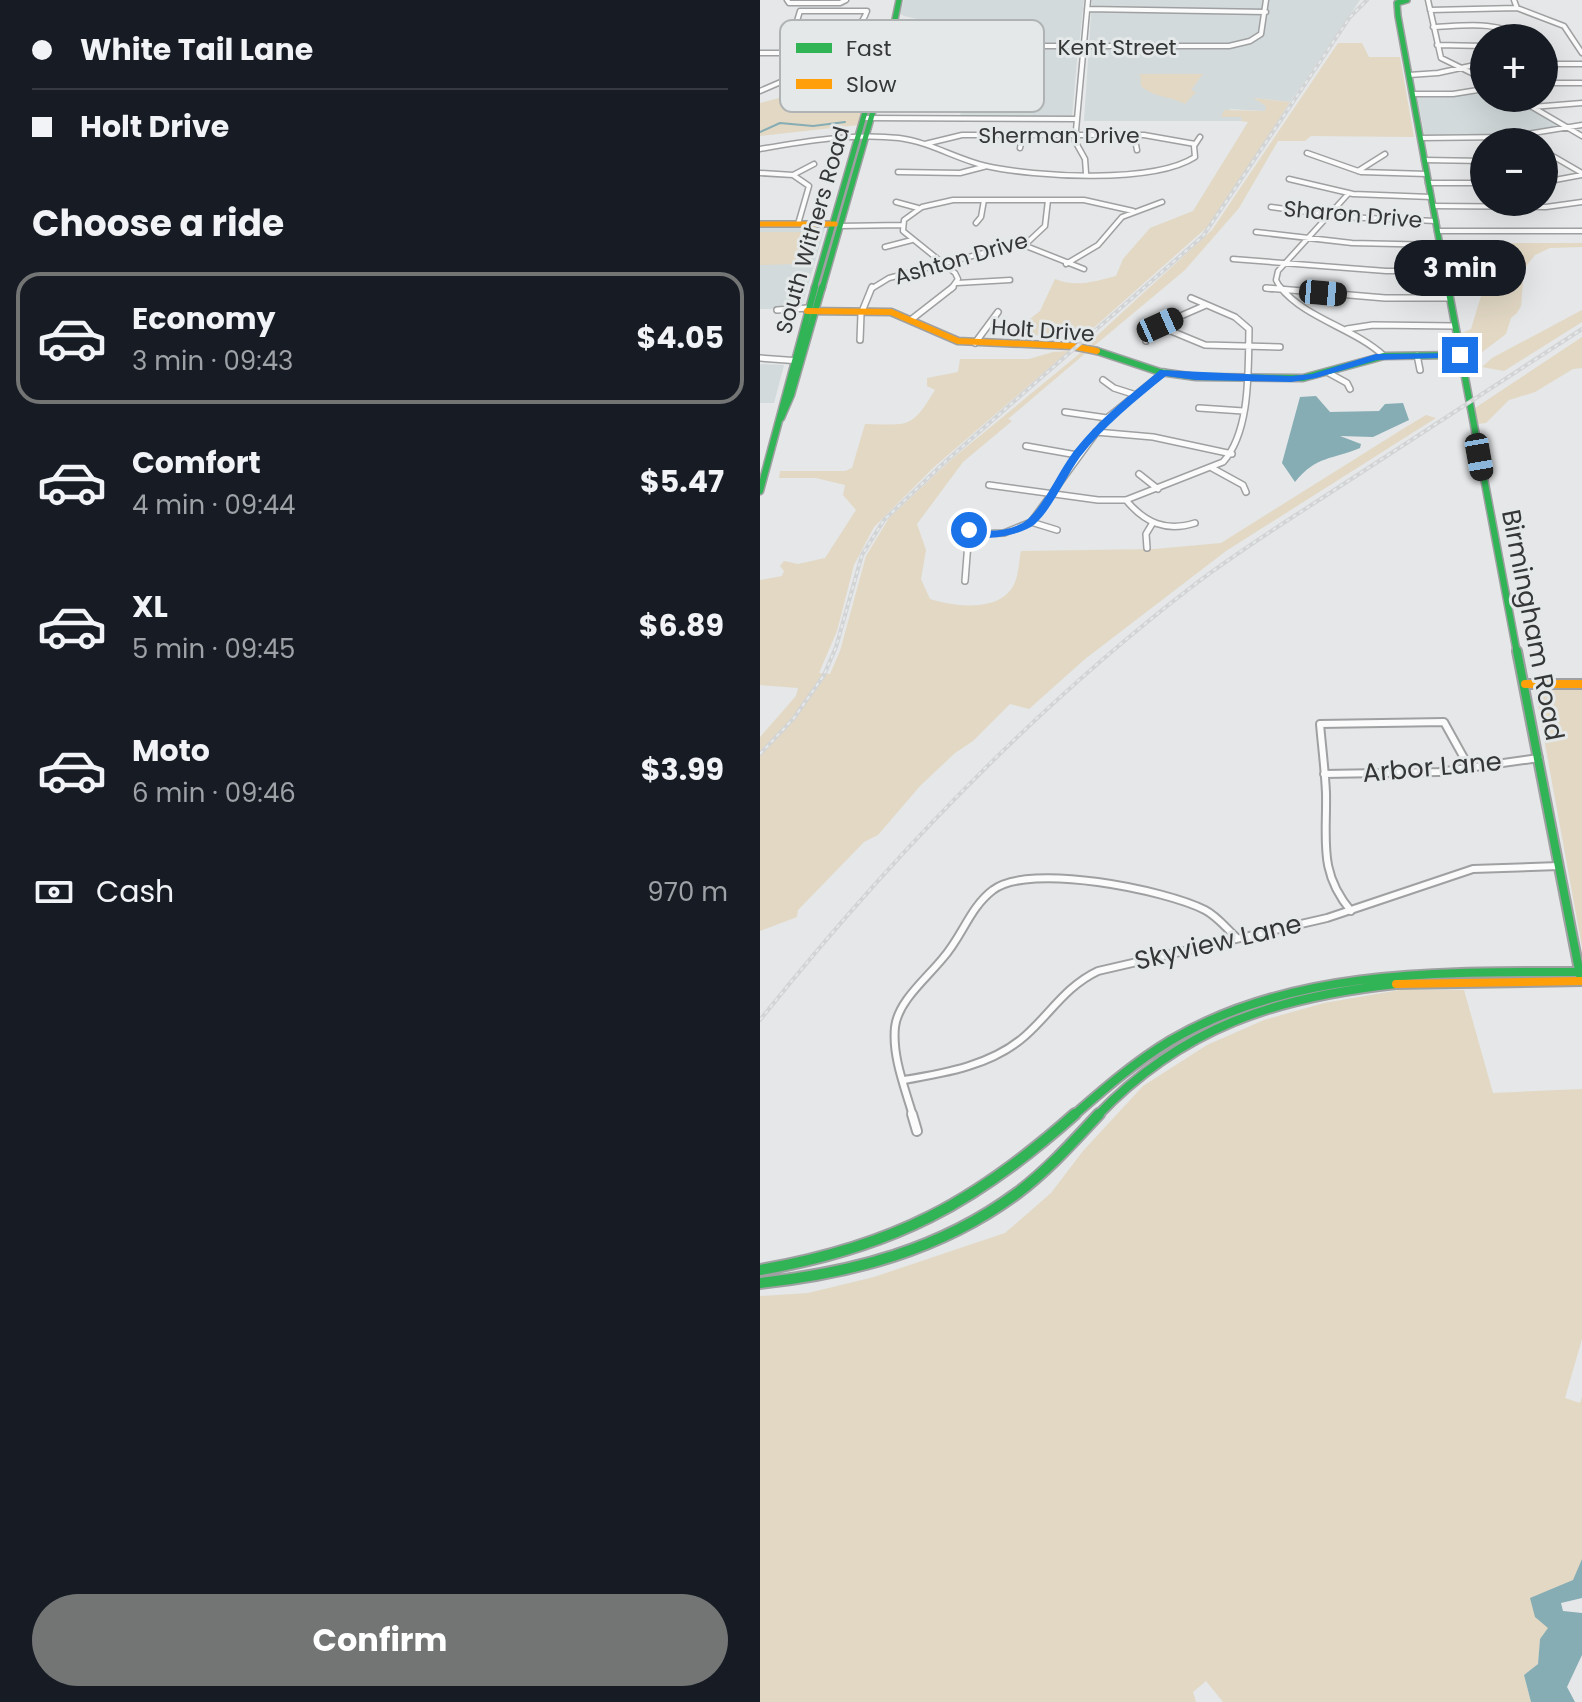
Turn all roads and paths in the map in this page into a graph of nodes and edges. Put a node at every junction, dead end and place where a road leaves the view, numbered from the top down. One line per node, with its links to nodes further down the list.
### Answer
1 (787, 0): 2 (street)
2 (846, 0)
3 (899, 0): 17 (street, South Withers Road)
4 (1088, 0): 11 (street)
5 (1266, 0): 14 (street)
6 (1407, 0): 31 (street, Birmingham Road)
7 (1428, 0): 12 (street)
8 (1514, 0): 10 (street)
9 (869, 3): 13 (street)
10 (1517, 8): 12 (street); 20 (street)
11 (1087, 9): 14 (street); 23 (street)
12 (1430, 10): 18 (street)
13 (867, 11): 15 (street); 16 (street)
14 (1266, 12): 23 (street, Kent Street)
15 (797, 20)
16 (863, 20)
17 (894, 20)
18 (1433, 27): 19 (street); 21 (street)
19 (1470, 27)
20 (1579, 39): 25 (street)
21 (1437, 45): 24 (street); 29 (street)
22 (1044, 46): 23 (street, Kent Street)
23 (1083, 46): 43 (street)
24 (1470, 46)
25 (1582, 53)
26 (1558, 64): 27 (street)
27 (1582, 64)
28 (1470, 66): 29 (street)
29 (1458, 68): 30 (street); 31 (street)
30 (1470, 73)
31 (1409, 75): 37 (street, Birmingham Road)
32 (780, 82): 35 (street)
33 (1558, 83): 34 (street)
34 (1582, 83)
35 (760, 91)
36 (1470, 92): 37 (street)
37 (1413, 94): 54 (street, Birmingham Road)
38 (1582, 103): 39 (street)
39 (1558, 105)
40 (869, 112): 42 (street, South Withers Road)
41 (1541, 112): 45 (street)
42 (867, 118): 43 (street); 53 (street, South Withers Road)
43 (1076, 119): 48 (street)
44 (1582, 125): 45 (street)
45 (1568, 128): 46 (street); 50 (street)
46 (1558, 130)
47 (1023, 135): 48 (street, Sherman Drive); 55 (street, Sherman Drive); 57 (street)
48 (1075, 135): 49 (street, Sherman Drive); 70 (street)
49 (1134, 135): 56 (street, Sherman Drive); 59 (street)
50 (1582, 136)
51 (1200, 137): 56 (street)
52 (1470, 137): 54 (street)
53 (862, 138): 55 (street); 58 (street); 92 (street, South Withers Road)
54 (1421, 138): 63 (street, Birmingham Road)
55 (924, 144): 66 (street)
56 (1195, 144): 70 (street)
57 (1020, 148)
58 (760, 149)
59 (1137, 150)
60 (1307, 153): 67 (street)
61 (1385, 154): 67 (street)
62 (1558, 159): 71 (street)
63 (1424, 160): 64 (street); 74 (street, Birmingham Road)
64 (1470, 161)
65 (814, 164): 72 (street)
66 (987, 166): 68 (street); 70 (street)
67 (1358, 171): 74 (street)
68 (898, 172)
69 (760, 173): 72 (street)
70 (1086, 173)
71 (1582, 174): 75 (street)
72 (793, 175): 91 (street)
73 (1289, 179): 77 (street)
74 (1427, 179): 76 (street); 82 (street, Birmingham Road)
75 (1558, 179)
76 (1470, 182)
77 (1348, 194): 82 (street); 87 (street)
78 (984, 200): 79 (street); 85 (street); 89 (street)
79 (1048, 200): 86 (street); 99 (street, Ashton Drive)
80 (896, 202): 85 (street)
81 (1162, 202): 86 (street)
82 (1432, 202): 83 (street); 88 (street, Birmingham Road)
83 (1582, 202)
84 (1271, 207): 87 (street, Sharon Drive)
85 (918, 208): 93 (street)
86 (1133, 211): 105 (street)
87 (1328, 216): 88 (street, Sharon Drive); 97 (street)
88 (1436, 221): 94 (street, Birmingham Road)
89 (976, 223)
90 (760, 224): 91 (street)
91 (798, 224): 92 (street)
92 (838, 224): 93 (street); 115 (street, South Withers Road)
93 (902, 225): 98 (street)
94 (1437, 231): 95 (street); 100 (street, Birmingham Road)
95 (1582, 231)
96 (1256, 232): 97 (street)
97 (1307, 238): 100 (street); 103 (street)
98 (912, 240): 101 (street); 104 (street)
99 (1021, 244): 104 (street, Ashton Drive); 105 (street)
100 (1440, 245): 107 (street, Birmingham Road)
101 (885, 247)
102 (1233, 259): 103 (street)
103 (1285, 263): 107 (street); 111 (street)
104 (944, 264): 109 (street); 116 (street, Ashton Drive)
105 (1066, 264): 106 (street)
106 (1084, 269)
107 (1445, 271): 113 (street, Birmingham Road)
108 (1010, 280): 109 (street)
109 (957, 283): 118 (street)
110 (1266, 288): 111 (street)
111 (1280, 290): 113 (street); 121 (street)
112 (1191, 298): 114 (street)
113 (1450, 298): 120 (street, Birmingham Road)
114 (1206, 305): 119 (street); 125 (street)
115 (810, 309): 115 (street, Holt Drive); 116 (street, Holt Drive); 131 (street, South Withers Road)
116 (864, 310): 118 (street, Holt Drive); 122 (street)
117 (998, 312): 124 (street)
118 (912, 319): 124 (street, Holt Drive)
119 (1159, 326): 123 (street); 125 (street)
120 (1455, 326): 121 (street); 128 (street, Birmingham Road)
121 (1347, 329): 129 (street)
122 (860, 340)
123 (1146, 341)
124 (975, 343): 133 (street, Holt Drive)
125 (1248, 347): 126 (street); 135 (street)
126 (1280, 347)
127 (1417, 355): 128 (street, Holt Drive); 129 (street, Holt Drive); 132 (street)
128 (1460, 355): 164 (street, Birmingham Road)
129 (1384, 356): 134 (street, Holt Drive)
130 (760, 360): 131 (street)
131 (796, 361): 147 (street, South Withers Road)
132 (1420, 370)
133 (1164, 372): 135 (street, Holt Drive); 138 (street)
134 (1327, 372): 135 (street, Holt Drive); 137 (street)
135 (1248, 378): 140 (street)
136 (1103, 380): 138 (street)
137 (1350, 389)
138 (1136, 395): 142 (street)
139 (1199, 408): 140 (street)
140 (1243, 411): 145 (street)
141 (1065, 412): 142 (street)
142 (1107, 418): 143 (street)
143 (1096, 432): 145 (street); 146 (street)
144 (1026, 446): 146 (street)
145 (1232, 454): 148 (street)
146 (1077, 455): 154 (street)
147 (764, 463): 152 (street, South Withers Road)
148 (1212, 468): 151 (street); 153 (street)
149 (1139, 474): 151 (street)
150 (989, 485): 154 (street)
151 (1158, 489): 155 (street)
152 (760, 491)
153 (1246, 492)
154 (1050, 493): 155 (street); 157 (street)
155 (1126, 500): 159 (street)
156 (964, 521): 161 (street)
157 (1031, 522): 160 (street); 161 (street)
158 (1195, 523): 159 (street)
159 (1152, 524): 162 (street)
160 (1057, 530)
161 (970, 534): 163 (street)
162 (1147, 548)
163 (965, 581)
164 (1525, 684): 165 (street); 166 (street, Birmingham Road)
165 (1582, 684)
166 (1539, 758): 167 (street, Arbor Lane); 169 (street, Birmingham Road)
167 (1469, 767): 168 (street, Arbor Lane); 168 (street)
168 (1324, 774): 170 (street)
169 (1559, 866): 170 (street, Skyview Lane); 172 (street, Birmingham Road)
170 (1351, 911): 171 (street, Skyview Lane)
171 (1237, 938): 173 (street, Skyview Lane); 173 (street)
172 (1581, 977): 175 (street); 176 (street)
173 (904, 1080): 174 (street)
174 (917, 1131)
175 (760, 1270)
176 (760, 1283)

